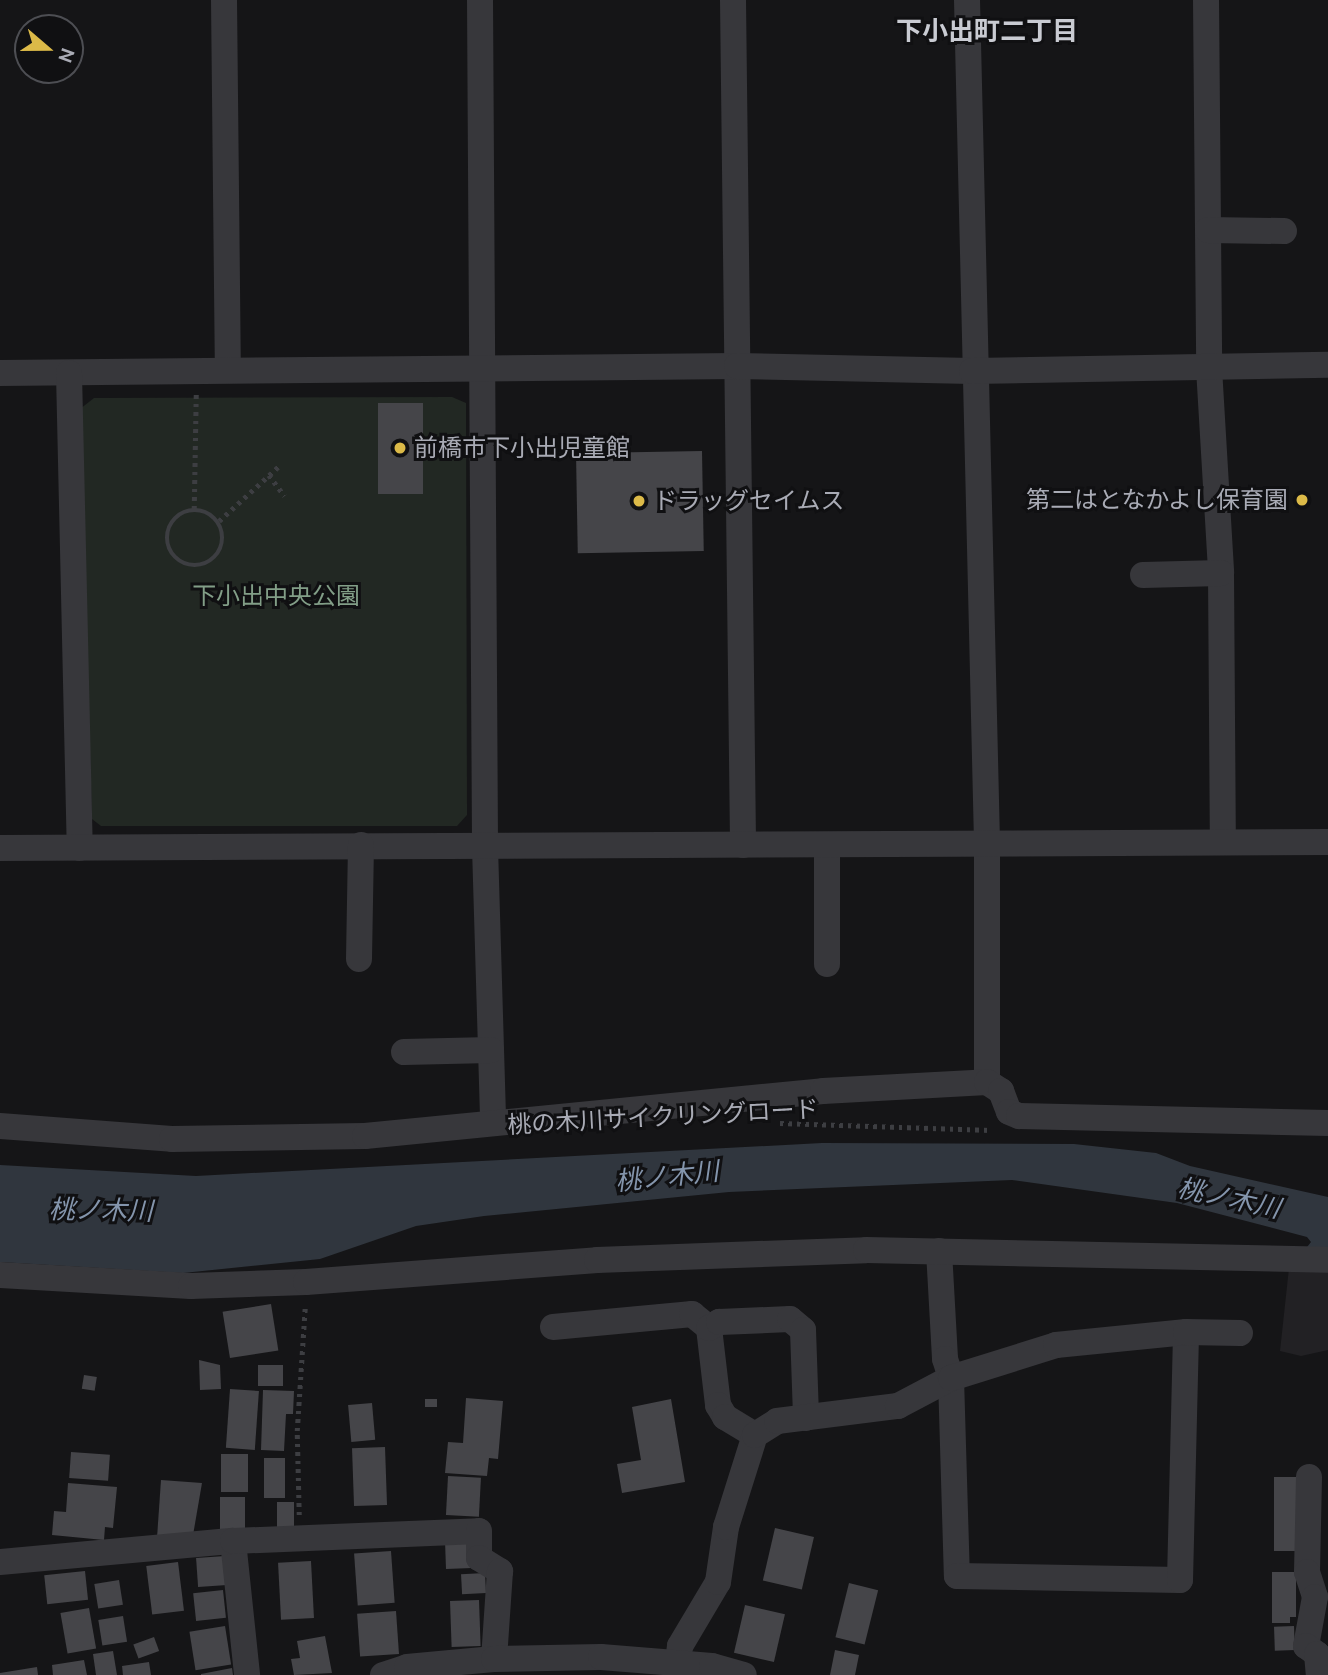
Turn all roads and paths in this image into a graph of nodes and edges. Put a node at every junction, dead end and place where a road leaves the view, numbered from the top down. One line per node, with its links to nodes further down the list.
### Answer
1 (224, 0): 11 (street)
2 (480, 0): 13 (street)
3 (733, 0): 9 (street)
4 (967, 0): 14 (street)
5 (1206, 0): 6 (street)
6 (1208, 230): 7 (street); 12 (street)
7 (1284, 231)
8 (1328, 365): 12 (street)
9 (737, 366): 13 (street); 14 (street); 27 (street)
10 (196, 368): 11 (street); 16 (street); 20 (path)
11 (228, 368): 13 (street)
12 (1209, 368): 14 (street); 22 (street)
13 (485, 371): 30 (street)
14 (972, 371): 29 (street)
15 (0, 373): 16 (street)
16 (69, 373): 32 (street)
17 (278, 467): 18 (path)
18 (269, 475): 19 (path); 21 (path)
19 (285, 496)
20 (194, 509): 21 (path); 21 (path)
21 (219, 521)
22 (1221, 573): 23 (street); 24 (street)
23 (1143, 575)
24 (1223, 842): 25 (street); 29 (street)
25 (1328, 842)
26 (361, 845): 30 (street); 32 (street); 33 (street)
27 (743, 845): 28 (street); 30 (street)
28 (827, 845): 29 (street); 34 (street)
29 (987, 845): 37 (street)
30 (485, 847): 35 (street)
31 (0, 848): 32 (street)
32 (80, 848)
33 (359, 960)
34 (827, 964)
35 (491, 1050): 36 (street); 40 (street)
36 (404, 1052)
37 (987, 1082): 38 (street); 40 (street)
38 (1328, 1122)
39 (777, 1123): 42 (path, 桃の木川サイクリングロード)
40 (493, 1124): 41 (street)
41 (0, 1126)
42 (1005, 1130)
43 (939, 1251): 44 (street); 46 (street); 51 (street)
44 (1328, 1260)
45 (0, 1275): 46 (street)
46 (306, 1282): 55 (path)
47 (553, 1326): 48 (street)
48 (709, 1328): 52 (street); 53 (street)
49 (1186, 1332): 50 (street); 51 (street); 51 (street)
50 (1240, 1333)
51 (951, 1378): 52 (street)
52 (806, 1418): 53 (street)
53 (755, 1435): 59 (street)
54 (1309, 1477): 64 (street)
55 (300, 1537): 56 (street); 58 (street)
56 (233, 1541): 57 (street); 62 (street)
57 (0, 1562)
58 (494, 1659): 59 (street); 60 (street)
59 (678, 1662): 61 (street)
60 (465, 1669): 63 (street)
61 (731, 1673)
62 (247, 1675)
63 (383, 1675)
64 (1319, 1675)

